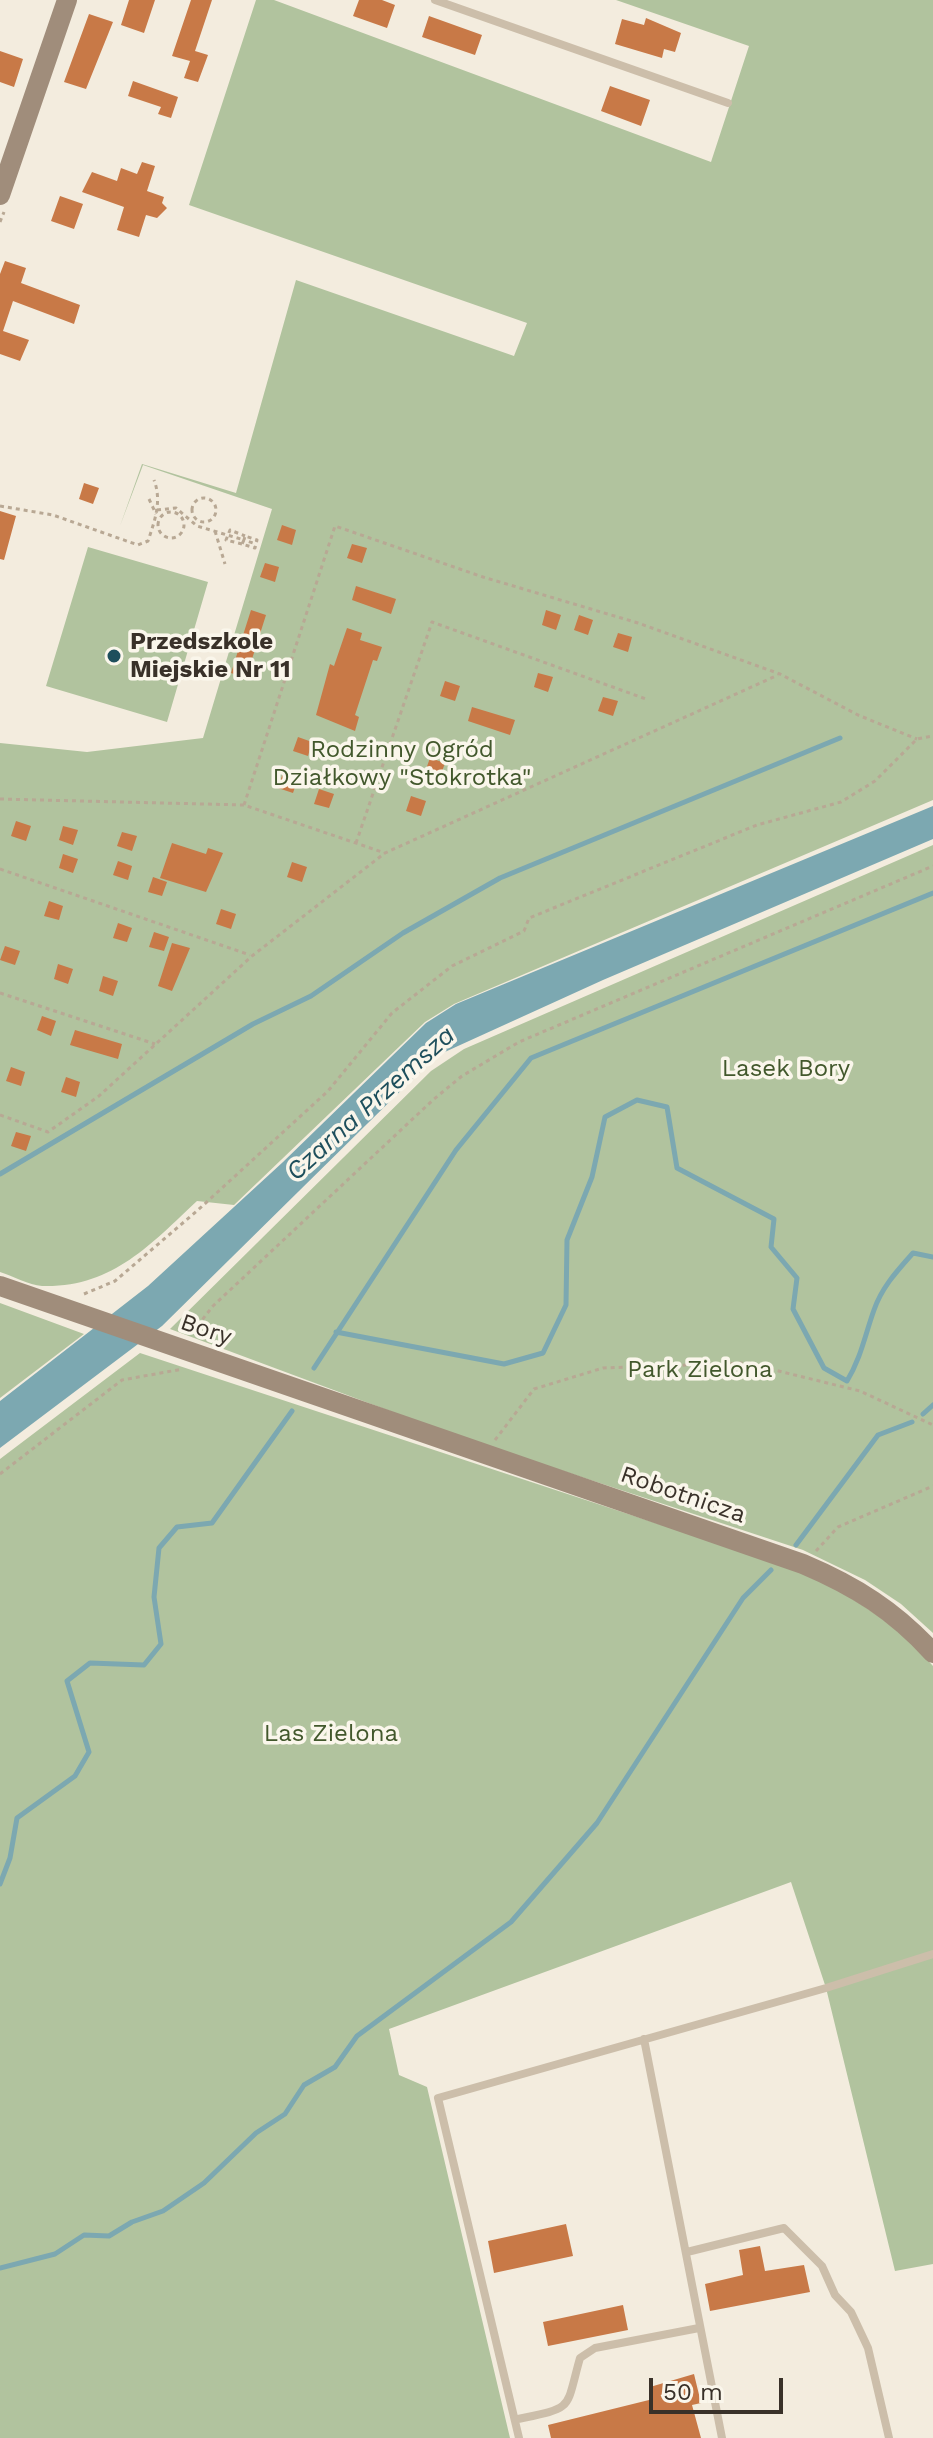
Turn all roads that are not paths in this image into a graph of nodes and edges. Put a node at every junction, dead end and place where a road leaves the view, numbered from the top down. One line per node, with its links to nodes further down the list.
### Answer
1 (67, 0): 4 (street)
2 (435, 0): 3 (lane)
3 (728, 103)
4 (0, 195)
5 (0, 1286): 6 (street, Bory)
6 (395, 1422): 7 (street, Robotnicza)
7 (933, 1653)
8 (933, 1954): 9 (lane)
9 (644, 2039): 10 (lane); 12 (lane)
10 (687, 2252): 11 (lane); 15 (lane)
11 (699, 2328): 12 (lane); 14 (lane)
12 (518, 2419): 13 (lane)
13 (519, 2438)
14 (722, 2438)
15 (889, 2438)

